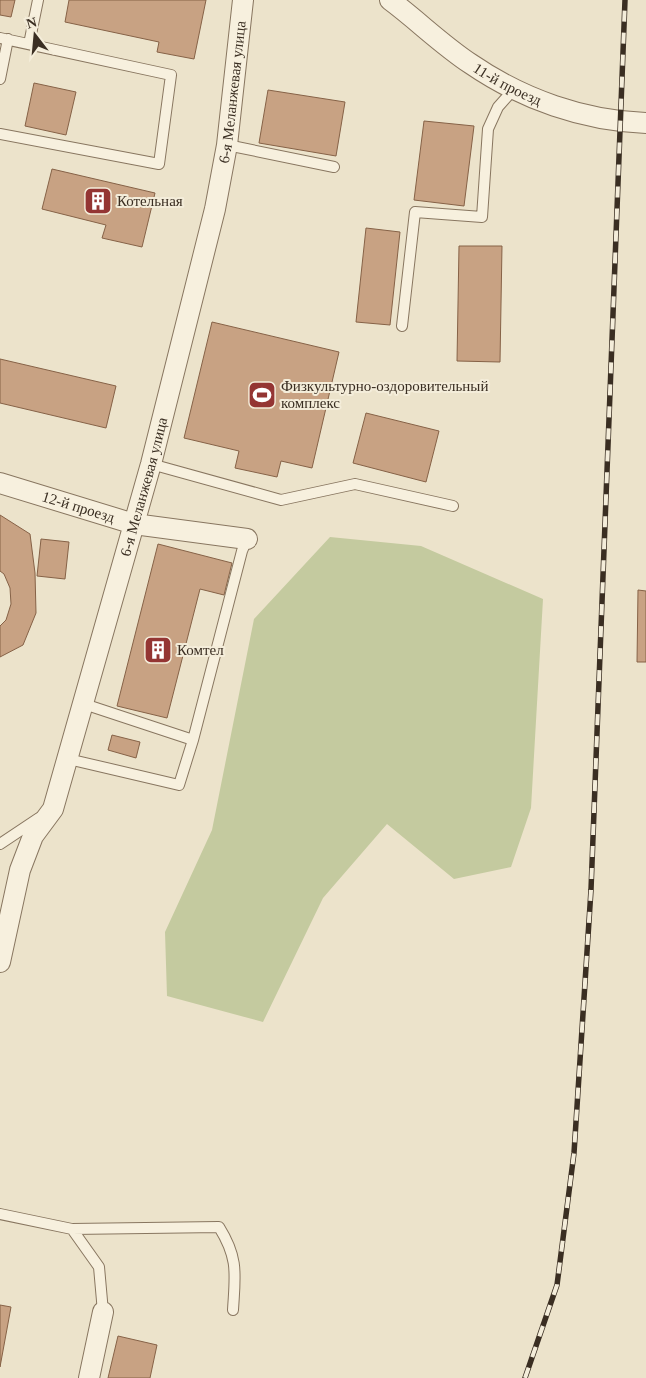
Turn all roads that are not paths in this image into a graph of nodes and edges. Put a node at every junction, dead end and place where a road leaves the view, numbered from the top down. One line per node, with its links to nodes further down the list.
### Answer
1 (38, 0): 5 (lane)
2 (243, 0): 10 (street, 6-я Меланжевая улица)
3 (390, 0): 7 (street, 11-й проезд)
4 (4, 39): 5 (lane); 6 (lane)
5 (28, 44): 9 (lane)
6 (0, 79)
7 (514, 89): 8 (street, 11-й проезд); 12 (lane)
8 (646, 123)
9 (0, 134)
10 (227, 145): 11 (lane); 13 (street, 6-я Меланжевая улица)
11 (334, 168)
12 (402, 326)
13 (152, 464): 15 (lane); 16 (street, 6-я Меланжевая улица)
14 (0, 483): 16 (street, 12-й проезд)
15 (453, 506)
16 (134, 524): 17 (street, 12-й проезд); 18 (street, 6-я Меланжевая улица)
17 (247, 539): 19 (lane)
18 (84, 704): 19 (lane); 20 (street, 6-я Меланжевая улица)
19 (193, 740): 20 (lane)
20 (68, 759): 21 (street, 6-я Меланжевая улица)
21 (53, 809): 22 (lane); 23 (street, 6-я Меланжевая улица)
22 (0, 844)
23 (0, 962)
24 (0, 1214): 25 (lane)
25 (72, 1229): 26 (lane); 27 (lane)
26 (233, 1310)
27 (103, 1312): 28 (street)
28 (89, 1378)

